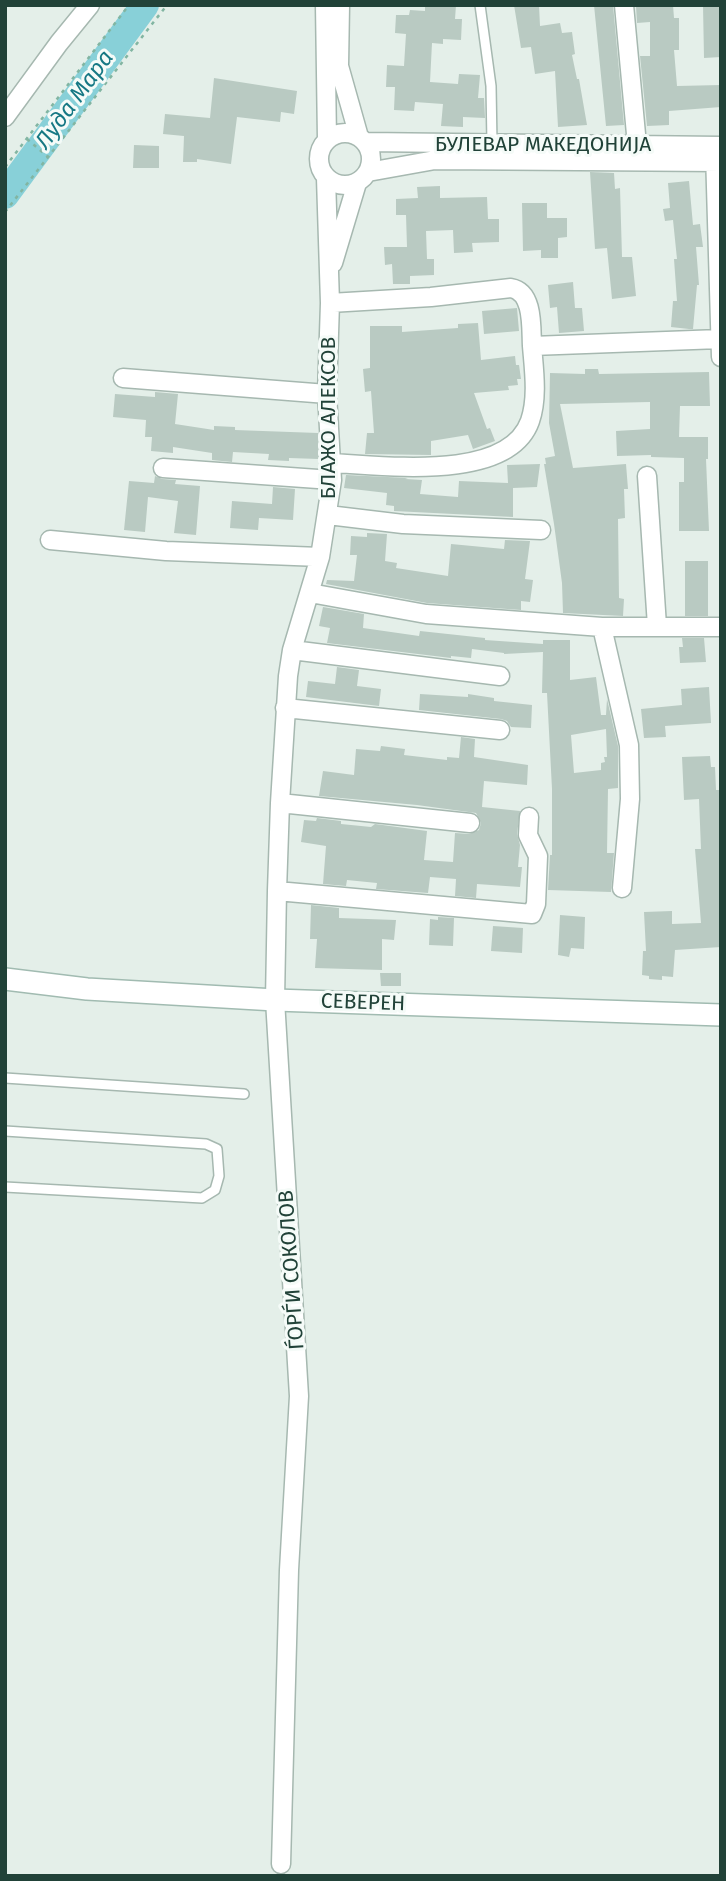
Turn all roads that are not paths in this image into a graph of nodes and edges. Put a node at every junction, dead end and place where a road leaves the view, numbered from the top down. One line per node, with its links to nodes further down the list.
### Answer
1 (90, 5): 6 (street)
2 (325, 5): 7 (street)
3 (341, 5): 8 (street)
4 (480, 5): 9 (lane)
5 (624, 5): 10 (street)
6 (5, 117)
7 (327, 140): 8 (street); 13 (street)
8 (362, 140): 9 (street, БУЛЕВАР МАКЕДОНИЈА); 12 (street)
9 (492, 144): 10 (street, БУЛЕВАР МАКЕДОНИЈА)
10 (637, 145): 11 (street, БУЛЕВАР МАКЕДОНИЈА)
11 (718, 154): 12 (street, БУЛЕВАР МАКЕДОНИЈА); 16 (street)
12 (362, 177): 13 (street); 14 (street, БЛАЖО АЛЕКСОВ)
13 (326, 178): 14 (street, БЛАЖО АЛЕКСОВ)
14 (328, 280): 15 (street, БЛАЖО АЛЕКСОВ)
15 (330, 303): 17 (street); 20 (street, БЛАЖО АЛЕКСОВ)
16 (720, 339): 17 (street); 18 (street)
17 (532, 346): 22 (street)
18 (721, 357)
19 (123, 378): 20 (street)
20 (327, 394): 22 (street, БЛАЖО АЛЕКСОВ)
21 (163, 468): 22 (street)
22 (332, 471): 24 (street, БЛАЖО АЛЕКСОВ)
23 (647, 476): 29 (street)
24 (328, 514): 25 (street); 27 (street, БЛАЖО АЛЕКСОВ)
25 (541, 530)
26 (50, 540): 27 (street)
27 (320, 557): 28 (street, БЛАЖО АЛЕКСОВ)
28 (310, 593): 30 (street); 32 (street, БЛАЖО АЛЕКСОВ)
29 (657, 626): 30 (street); 31 (street)
30 (602, 627): 40 (street)
31 (721, 627)
32 (292, 650): 33 (street, БЛАЖО АЛЕКСОВ); 34 (street)
33 (288, 676): 35 (street, ЃОРЃИ СОКОЛОВ)
34 (500, 677)
35 (285, 708): 36 (street); 37 (street, ЃОРЃИ СОКОЛОВ)
36 (500, 730)
37 (279, 803): 39 (street); 41 (street, ЃОРЃИ СОКОЛОВ)
38 (528, 817): 41 (street)
39 (470, 823)
40 (622, 888)
41 (277, 891): 43 (street, ЃОРЃИ СОКОЛОВ)
42 (5, 979): 43 (main road, СЕВЕРЕН)
43 (275, 1000): 44 (main road, СЕВЕРЕН); 49 (street, ЃОРЃИ СОКОЛОВ)
44 (721, 1015)
45 (5, 1078): 46 (lane)
46 (244, 1094)
47 (5, 1132): 48 (lane)
48 (5, 1186)
49 (281, 1864)

